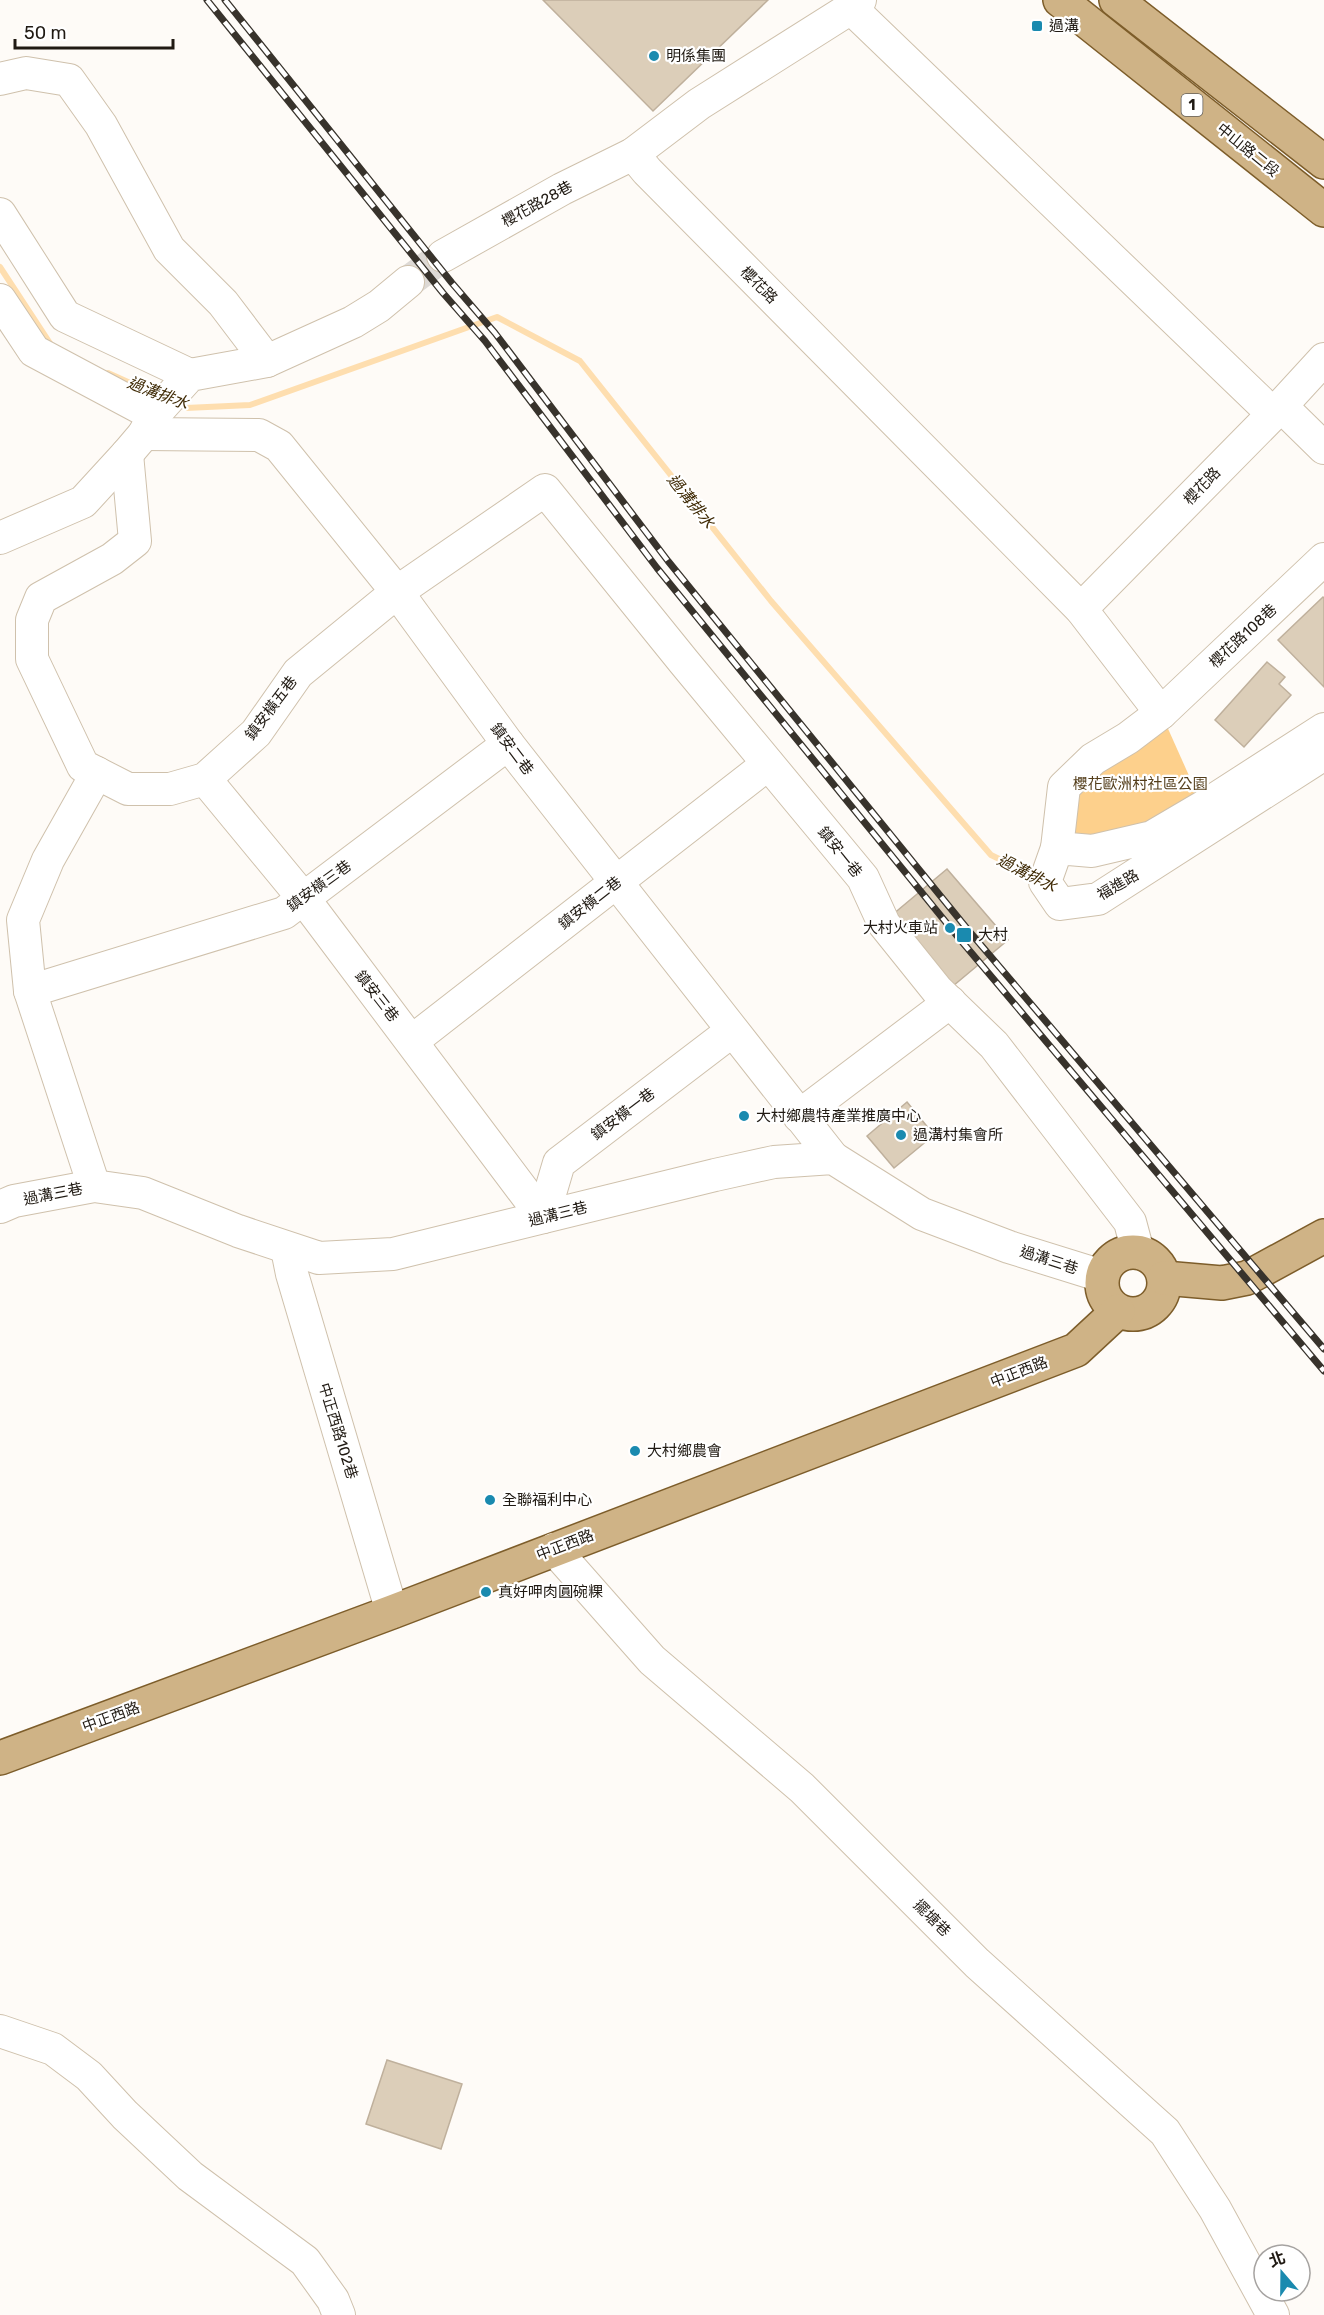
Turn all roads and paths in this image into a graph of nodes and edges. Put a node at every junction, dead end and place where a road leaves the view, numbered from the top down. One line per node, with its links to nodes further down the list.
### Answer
1 (1060, 0): 7 (main road, 中山路二段 / 1)
2 (1116, 0): 6 (main road, 1)
3 (856, 4): 5 (street); 15 (street)
4 (0, 79): 13 (street)
5 (633, 154): 9 (street, 櫻花路28巷); 22 (street, 櫻花路)
6 (1324, 162)
7 (1324, 210)
8 (0, 214): 14 (street)
9 (443, 256)
10 (408, 282): 13 (street)
11 (0, 300): 16 (street)
12 (1324, 359): 15 (street, 櫻花路)
13 (267, 361): 14 (street)
14 (190, 375): 16 (street)
15 (1277, 410): 17 (street); 22 (street, 櫻花路)
16 (142, 435): 19 (street); 21 (street, 鎮安二巷); 28 (street, 鎮安橫五巷)
17 (1324, 447)
18 (545, 490): 21 (street, 鎮安橫五巷); 27 (street, 鎮安一巷)
19 (0, 538)
20 (1324, 559): 23 (street, 櫻花路108巷)
21 (398, 592): 25 (street, 鎮安二巷); 29 (street, 鎮安橫五巷)
22 (1081, 609): 23 (street, 櫻花路)
23 (1161, 713): 30 (street, 櫻花路108巷)
24 (1324, 729): 30 (street)
25 (508, 744): 31 (street, 鎮安二巷); 32 (street, 鎮安橫三巷)
26 (1324, 754): 30 (street, 福進路)
27 (768, 764): 31 (street, 鎮安橫二巷); 34 (street, 鎮安一巷)
28 (97, 773): 29 (street, 鎮安橫五巷); 33 (street)
29 (205, 779): 32 (street, 鎮安三巷)
30 (1057, 848)
31 (616, 883): 35 (street, 鎮安二巷); 36 (street, 鎮安橫二巷)
32 (304, 899): 33 (street, 鎮安橫三巷); 36 (street, 鎮安三巷)
33 (30, 991): 39 (street)
34 (950, 1002): 37 (street); 44 (street, 鎮安一巷)
35 (732, 1031): 37 (street, 鎮安二巷); 41 (street, 鎮安橫一巷)
36 (412, 1041): 41 (street, 鎮安三巷)
37 (799, 1116): 38 (street, 鎮安二巷)
38 (833, 1158): 41 (street, 過溝三巷); 45 (street, 過溝三巷)
39 (94, 1186): 40 (street, 過溝三巷); 43 (street, 過溝三巷)
40 (0, 1207)
41 (543, 1217): 43 (street, 過溝三巷)
42 (1324, 1236): 46 (main road)
43 (287, 1249): 49 (street, 中正西路102巷)
44 (1138, 1252): 45 (main road); 46 (main road)
45 (1102, 1276): 47 (main road)
46 (1164, 1278): 47 (main road)
47 (1118, 1311): 48 (main road, 中正西路)
48 (554, 1549): 49 (main road, 中正西路); 53 (street, 擺塘巷)
49 (392, 1612): 50 (main road, 中正西路)
50 (0, 1758)
51 (0, 2031): 52 (street)
52 (339, 2315)
53 (1273, 2315)

